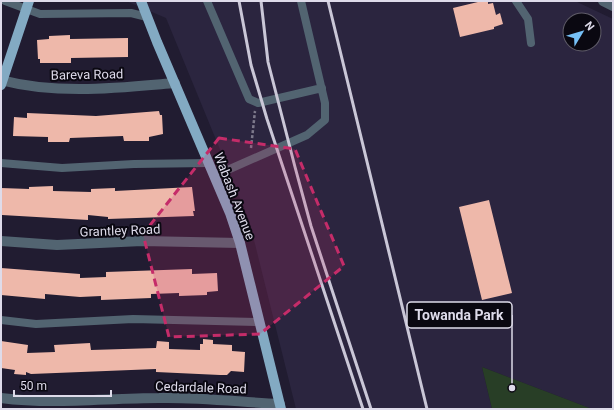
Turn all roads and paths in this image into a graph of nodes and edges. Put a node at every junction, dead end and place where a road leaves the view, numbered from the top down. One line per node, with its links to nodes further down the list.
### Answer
1 (5, 1): 7 (lane)
2 (141, 1): 9 (main road, Wabash Avenue)
3 (207, 1): 14 (lane)
4 (301, 1): 13 (lane)
5 (516, 1): 10 (lane)
6 (603, 1): 8 (street)
7 (27, 5): 9 (lane); 11 (main road)
8 (613, 6)
9 (147, 17): 12 (main road, Wabash Avenue)
10 (531, 43)
11 (1, 82): 12 (street, Bareva Road)
12 (175, 83): 17 (main road, Wabash Avenue)
13 (322, 88): 14 (lane); 15 (lane)
14 (256, 103): 15 (path)
15 (250, 160): 18 (lane)
16 (1, 163): 17 (lane)
17 (209, 163): 18 (main road, Wabash Avenue)
18 (214, 176): 20 (main road, Wabash Avenue)
19 (1, 241): 20 (street, Grantley Road)
20 (240, 242): 22 (main road, Wabash Avenue)
21 (1, 320): 22 (lane)
22 (260, 322): 24 (main road, Wabash Avenue)
23 (1, 398): 24 (street, Cedardale Road)
24 (280, 406)

